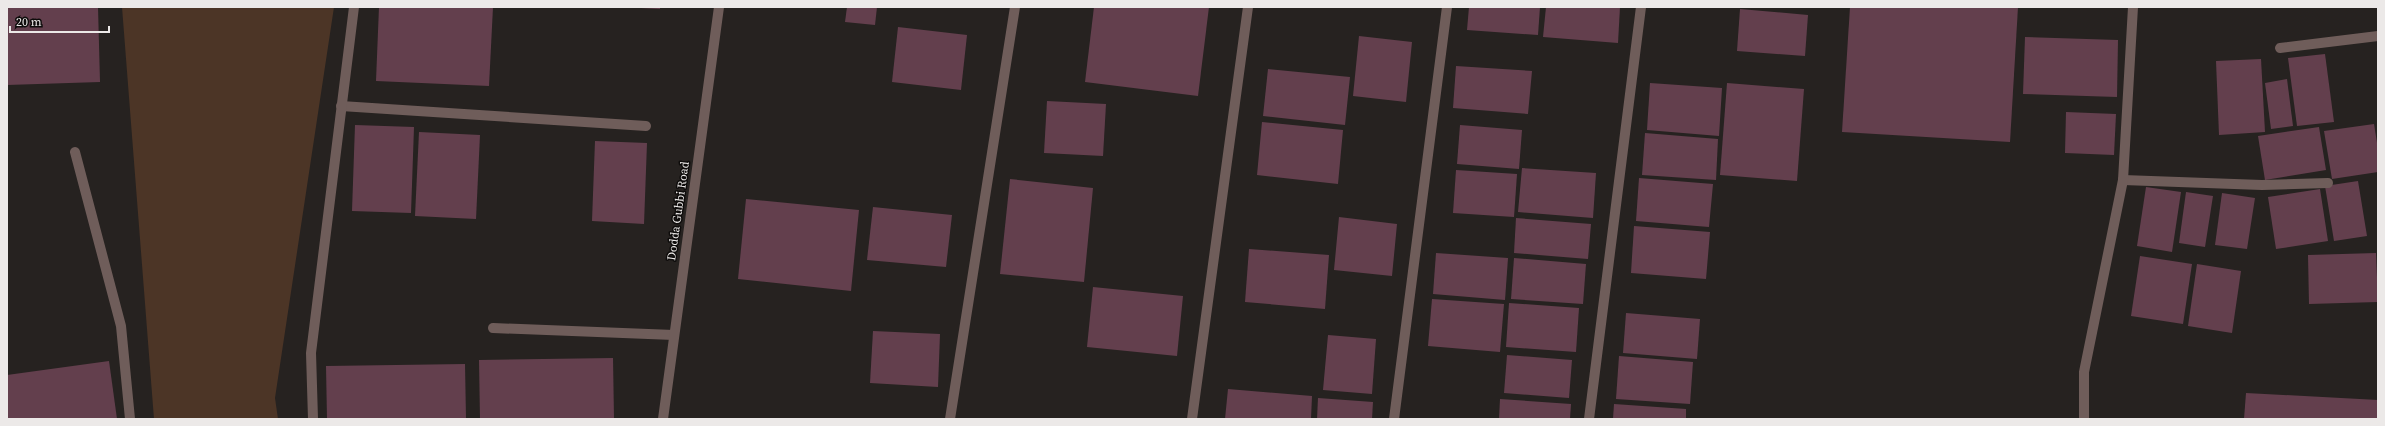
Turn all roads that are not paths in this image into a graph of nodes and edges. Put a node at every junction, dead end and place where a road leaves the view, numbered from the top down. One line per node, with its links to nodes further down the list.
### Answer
1 (354, 7): 10 (street)
2 (719, 7): 16 (street, Dodda Gubbi Road)
3 (1015, 7): 20 (street)
4 (1248, 7): 21 (street)
5 (1447, 7): 22 (street)
6 (1641, 7): 23 (street)
7 (2133, 7): 13 (street)
8 (2378, 36): 9 (street)
9 (2280, 48)
10 (341, 106): 11 (street); 18 (street)
11 (646, 126)
12 (75, 152): 17 (street)
13 (2123, 180): 14 (street); 24 (street)
14 (2328, 183)
15 (493, 328): 16 (street)
16 (674, 335): 19 (street, Dodda Gubbi Road)
17 (130, 419)
18 (313, 419)
19 (663, 419)
20 (950, 419)
21 (1192, 419)
22 (1394, 419)
23 (1589, 419)
24 (2084, 419)

